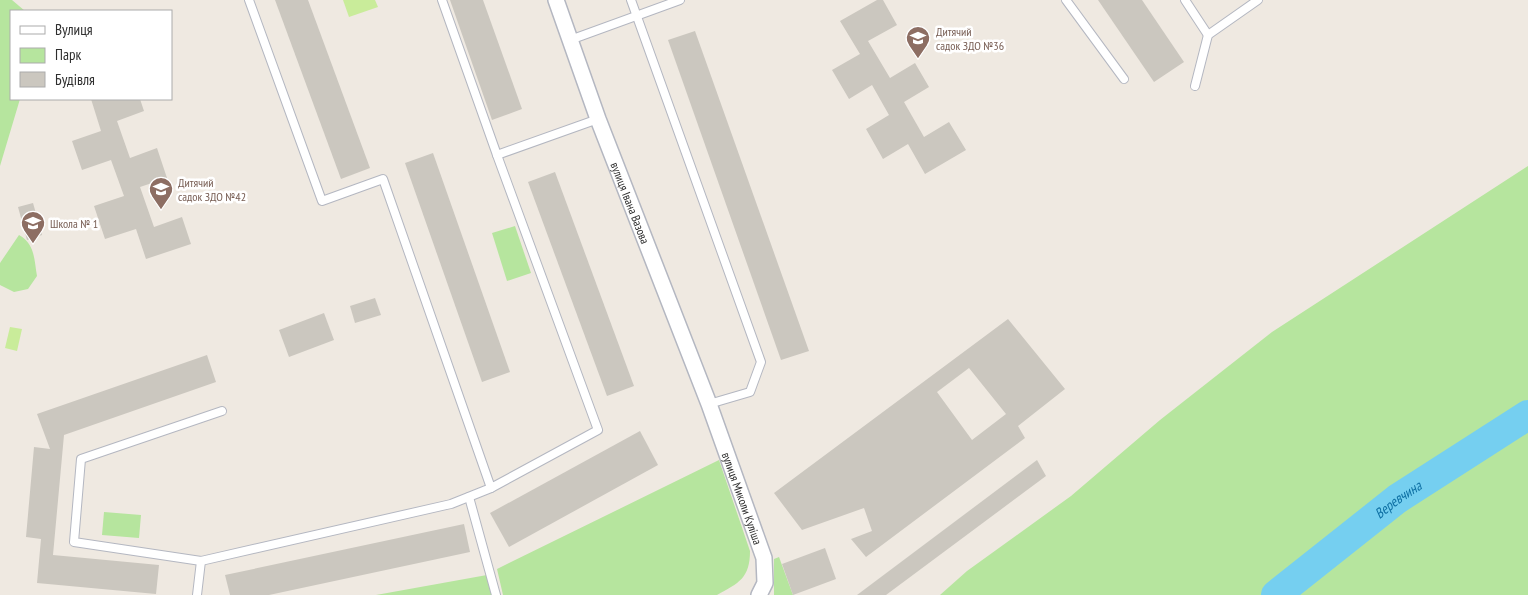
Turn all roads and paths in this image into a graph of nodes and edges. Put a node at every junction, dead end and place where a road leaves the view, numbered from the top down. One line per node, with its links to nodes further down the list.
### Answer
1 (250, 0): 18 (lane)
2 (442, 0): 15 (lane)
3 (556, 0): 11 (street, вулиця Івана Вазова)
4 (631, 0): 9 (lane)
5 (680, 0): 9 (lane)
6 (1066, 0): 12 (lane)
7 (1185, 0): 10 (lane)
8 (1258, 0): 10 (lane)
9 (637, 16): 11 (lane); 16 (lane)
10 (1208, 34): 13 (lane)
11 (570, 40): 14 (street, вулиця Івана Вазова)
12 (1124, 79)
13 (1194, 86)
14 (598, 119): 15 (lane); 16 (street, вулиця Івана Вазова)
15 (497, 155): 18 (lane)
16 (709, 404): 23 (street, вулиця Миколи Куліша)
17 (222, 411): 20 (lane)
18 (491, 488): 19 (lane)
19 (469, 497): 20 (lane); 22 (lane)
20 (201, 562): 21 (lane)
21 (197, 595)
22 (496, 595)
23 (759, 595)

